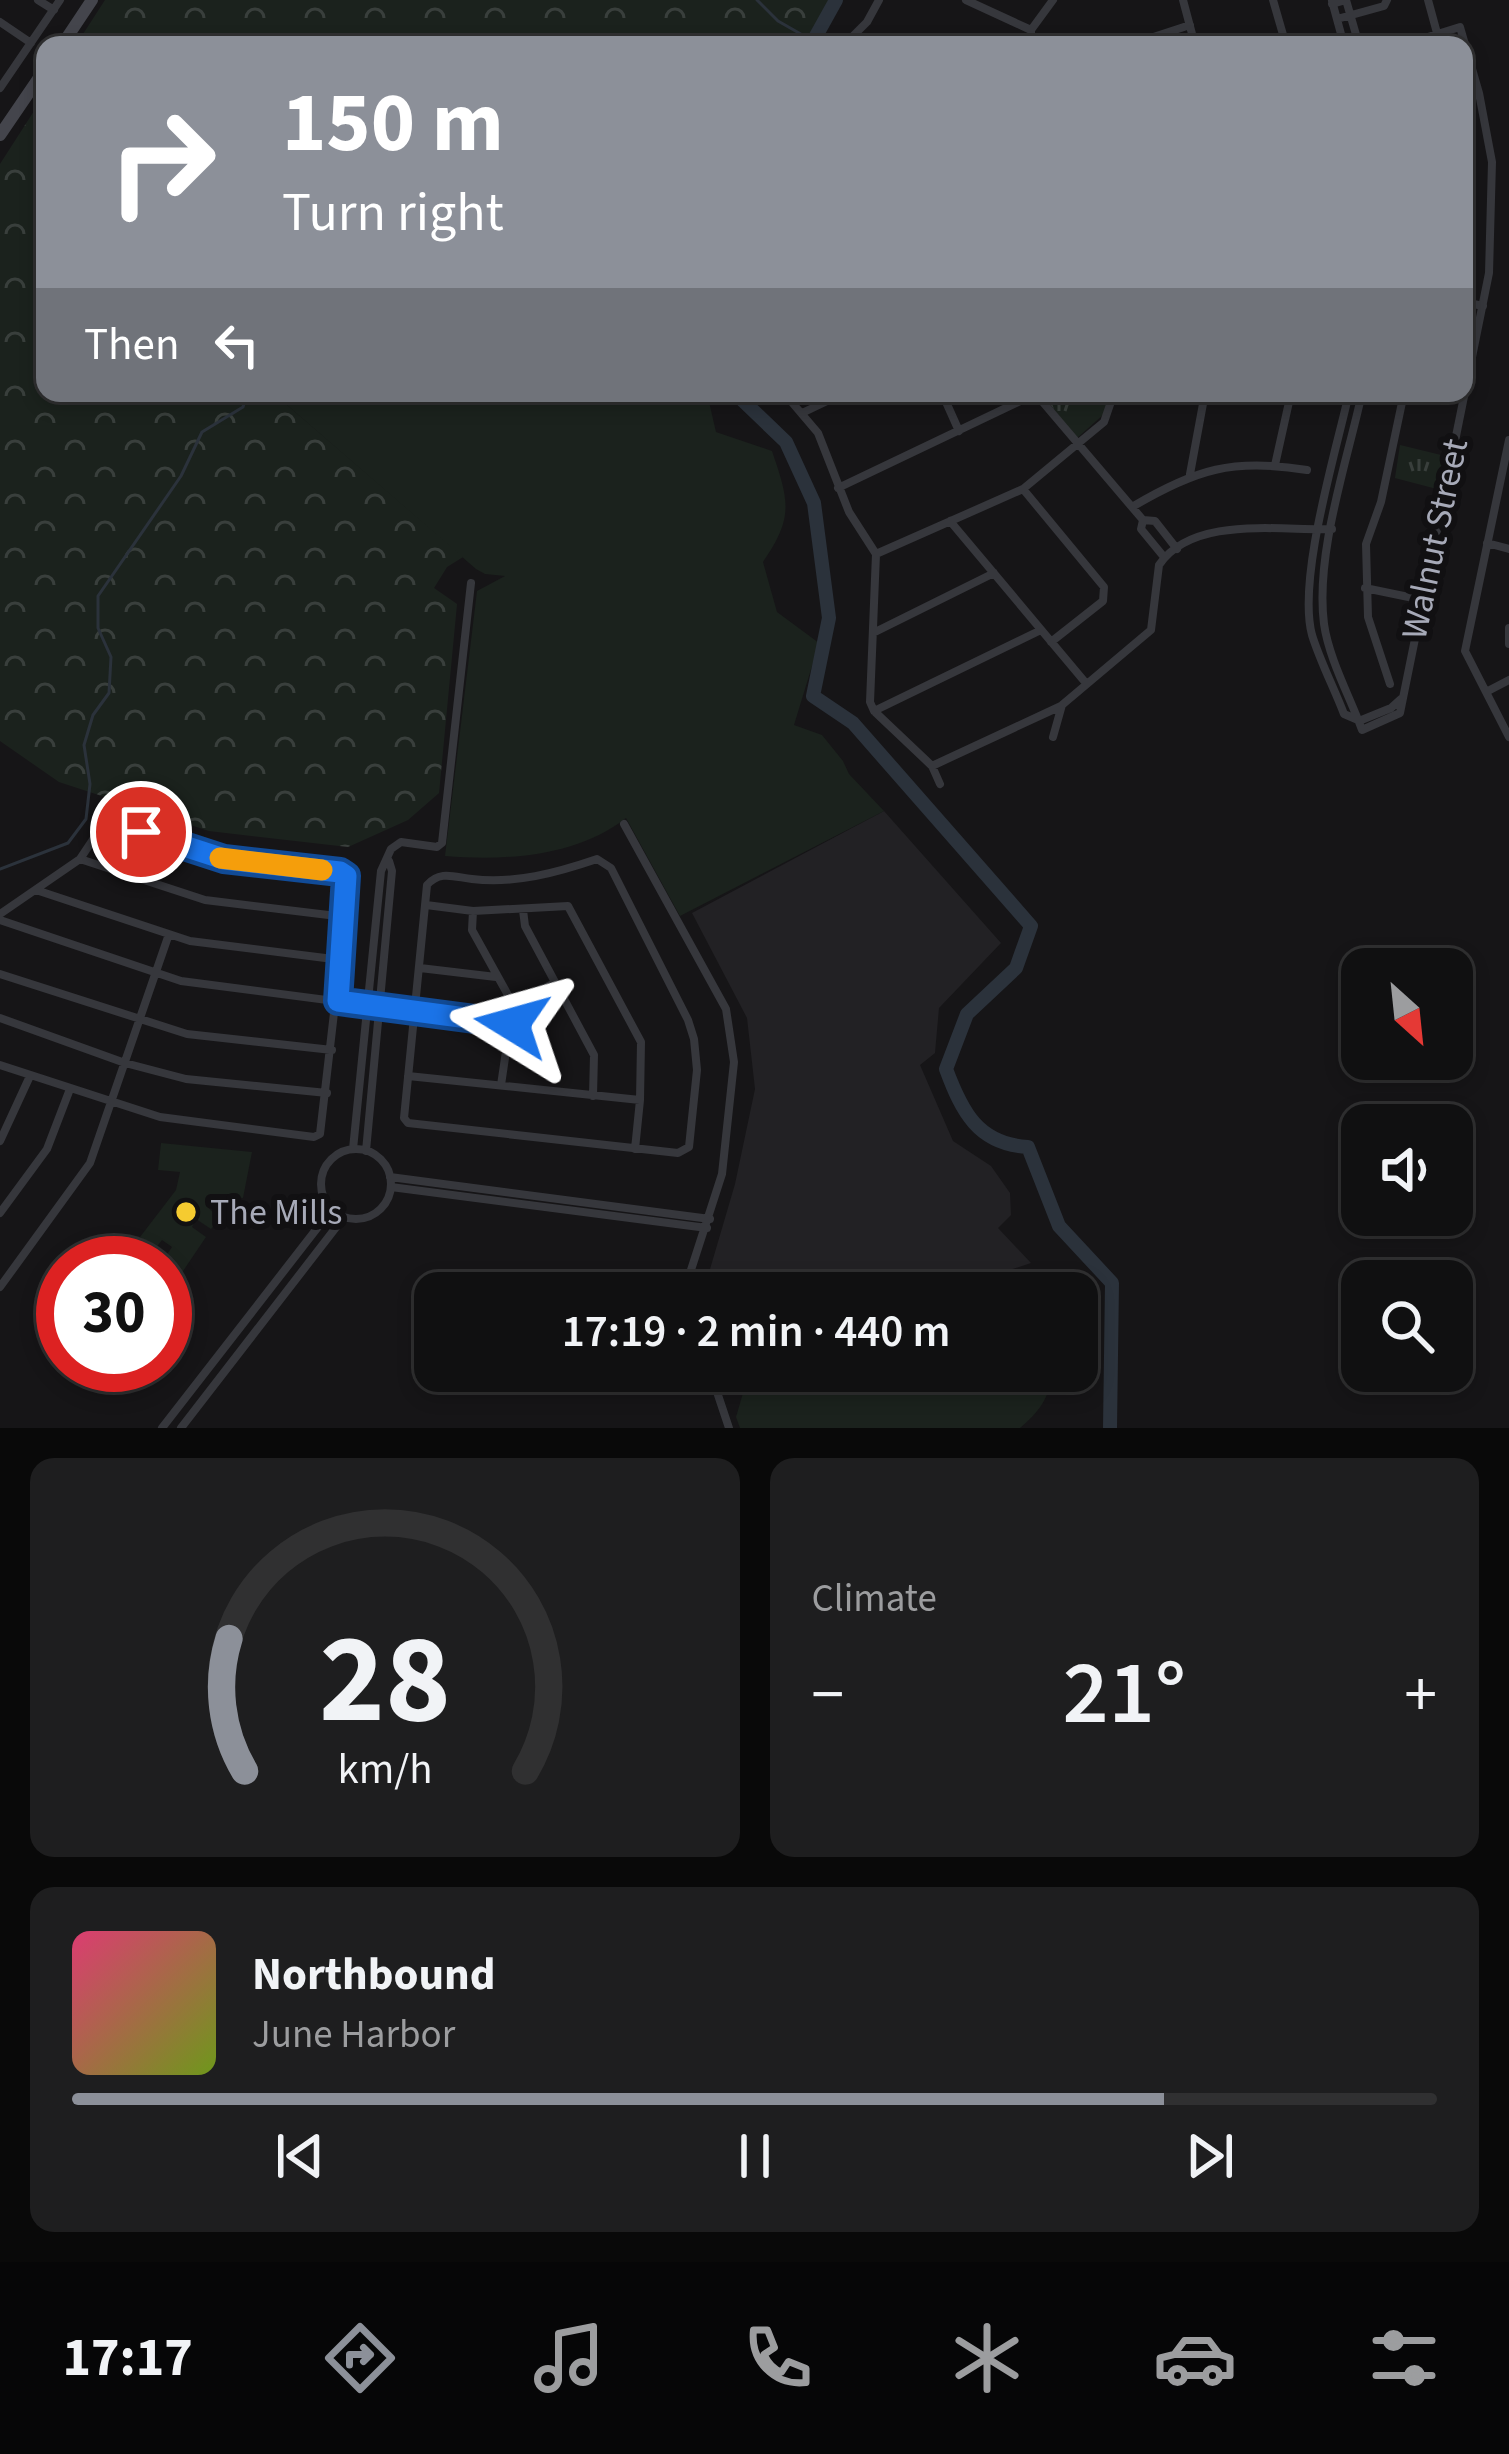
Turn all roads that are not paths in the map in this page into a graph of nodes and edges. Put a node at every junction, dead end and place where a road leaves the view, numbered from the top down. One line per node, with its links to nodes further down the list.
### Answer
1 (38, 0): 13 (street)
2 (60, 0): 13 (street)
3 (92, 0): 20 (street)
4 (879, 0): 21 (street)
5 (966, 0): 18 (street)
6 (1053, 0): 18 (street)
7 (1183, 0): 17 (street)
8 (1274, 0): 25 (street)
9 (1346, 0): 12 (street); 14 (street)
10 (1387, 0): 14 (street)
11 (1428, 0): 19 (street)
12 (1332, 2): 15 (street)
13 (54, 10): 30 (street)
14 (1351, 15): 15 (street); 27 (street)
15 (1337, 19): 26 (street)
16 (0, 22): 30 (street)
17 (1190, 25): 23 (street); 24 (street)
18 (1031, 30): 22 (street)
19 (1437, 33): 28 (street); 29 (street, Walnut Street)
20 (68, 36)
21 (853, 36)
22 (1031, 36)
23 (1157, 36)
24 (1193, 36)
25 (1284, 36)
26 (1342, 36)
27 (1357, 36)
28 (1427, 36)
29 (1463, 36)
30 (31, 43): 31 (street)
31 (4, 70): 34 (street)
32 (1473, 72): 37 (street, Walnut Street)
33 (36, 82): 35 (street)
34 (0, 88)
35 (0, 136)
36 (1473, 304): 37 (street)
37 (1483, 306): 38 (street, Walnut Street)
38 (1473, 355)
39 (792, 402): 51 (street)
40 (825, 402): 51 (street)
41 (946, 402): 52 (street)
42 (1017, 402): 52 (street)
43 (1043, 402): 54 (street)
44 (1112, 402): 54 (street)
45 (1203, 402): 57 (street)
46 (1289, 402): 55 (street)
47 (1346, 402): 64 (street)
48 (1360, 402): 63 (street)
49 (1402, 402): 72 (street)
50 (1463, 402): 73 (street, Walnut Street)
51 (801, 413): 58 (street)
52 (958, 431): 58 (street)
53 (1509, 440): 65 (street)
54 (1078, 444): 59 (street); 60 (street)
55 (1275, 465): 56 (street); 57 (street)
56 (1307, 470)
57 (1190, 474): 60 (street)
58 (838, 488): 68 (street)
59 (1023, 489): 62 (street); 77 (street)
60 (1132, 507): 61 (street)
61 (1143, 520): 66 (street); 69 (street)
62 (950, 521): 68 (street); 70 (street)
63 (1332, 529): 64 (street); 85 (street)
64 (1319, 530): 66 (street); 85 (street)
65 (1487, 543): 67 (street); 82 (street)
66 (1178, 549): 69 (street)
67 (1509, 549)
68 (876, 554): 76 (street)
69 (1164, 557): 80 (street)
70 (994, 573): 75 (street); 76 (street)
71 (471, 584): 107 (street)
72 (1365, 588): 73 (street); 81 (street)
73 (1423, 600): 85 (street, Walnut Street)
74 (1509, 628): 78 (street)
75 (1041, 630): 77 (street); 84 (street)
76 (873, 633): 84 (street)
77 (1052, 642): 80 (street)
78 (1509, 644)
79 (1509, 680): 82 (street)
80 (1085, 682): 83 (street)
81 (1390, 684)
82 (1486, 692): 86 (street)
83 (1062, 705): 87 (street); 88 (street)
84 (874, 711): 88 (street)
85 (1361, 725)
86 (1509, 736)
87 (1053, 737)
88 (932, 766): 89 (street)
89 (940, 784)
90 (624, 824): 131 (street)
91 (80, 859): 92 (street); 97 (street); 97 (street)
92 (36, 890): 96 (street); 98 (street)
93 (426, 905): 95 (street); 100 (street); 125 (street)
94 (524, 910): 95 (street); 104 (street); 121 (street)
95 (473, 911): 103 (street)
96 (0, 917): 102 (street)
97 (345, 917): 99 (street)
98 (170, 934): 99 (street); 102 (street)
99 (341, 960): 105 (street)
100 (420, 968): 103 (street); 108 (street)
101 (0, 974): 110 (street)
102 (154, 974): 105 (street); 110 (street)
103 (498, 977): 106 (street)
104 (554, 982): 106 (street); 120 (street)
105 (338, 1001): 107 (street); 112 (street)
106 (513, 1004): 111 (street)
107 (373, 1011): 108 (street); 124 (street); 126 (street)
108 (415, 1016): 111 (street); 116 (street)
109 (0, 1018): 113 (street)
110 (140, 1022): 112 (street); 113 (street)
111 (511, 1028): 117 (street)
112 (332, 1050): 119 (street)
113 (125, 1063): 119 (street); 122 (street)
114 (0, 1065): 115 (street)
115 (30, 1076): 118 (street); 123 (street)
116 (408, 1076): 117 (street); 125 (street)
117 (501, 1085): 120 (street)
118 (70, 1089): 122 (street); 129 (street)
119 (327, 1093): 122 (street)
120 (593, 1096): 121 (street)
121 (640, 1100): 125 (street)
122 (112, 1104): 134 (street)
123 (0, 1141)
124 (352, 1149): 126 (street); 128 (street)
125 (635, 1149)
126 (366, 1150): 127 (street)
127 (391, 1182): 130 (street); 131 (street)
128 (332, 1209): 130 (street); 133 (street)
129 (0, 1214)
130 (344, 1217): 135 (street)
131 (708, 1223): 132 (street)
132 (689, 1272)
133 (275, 1283): 135 (street); 136 (street)
134 (0, 1287)
135 (286, 1292): 137 (street)
136 (256, 1307): 137 (street); 139 (street)
137 (268, 1316): 140 (street)
138 (717, 1392): 141 (street)
139 (162, 1428)
140 (181, 1428)
141 (729, 1428)

